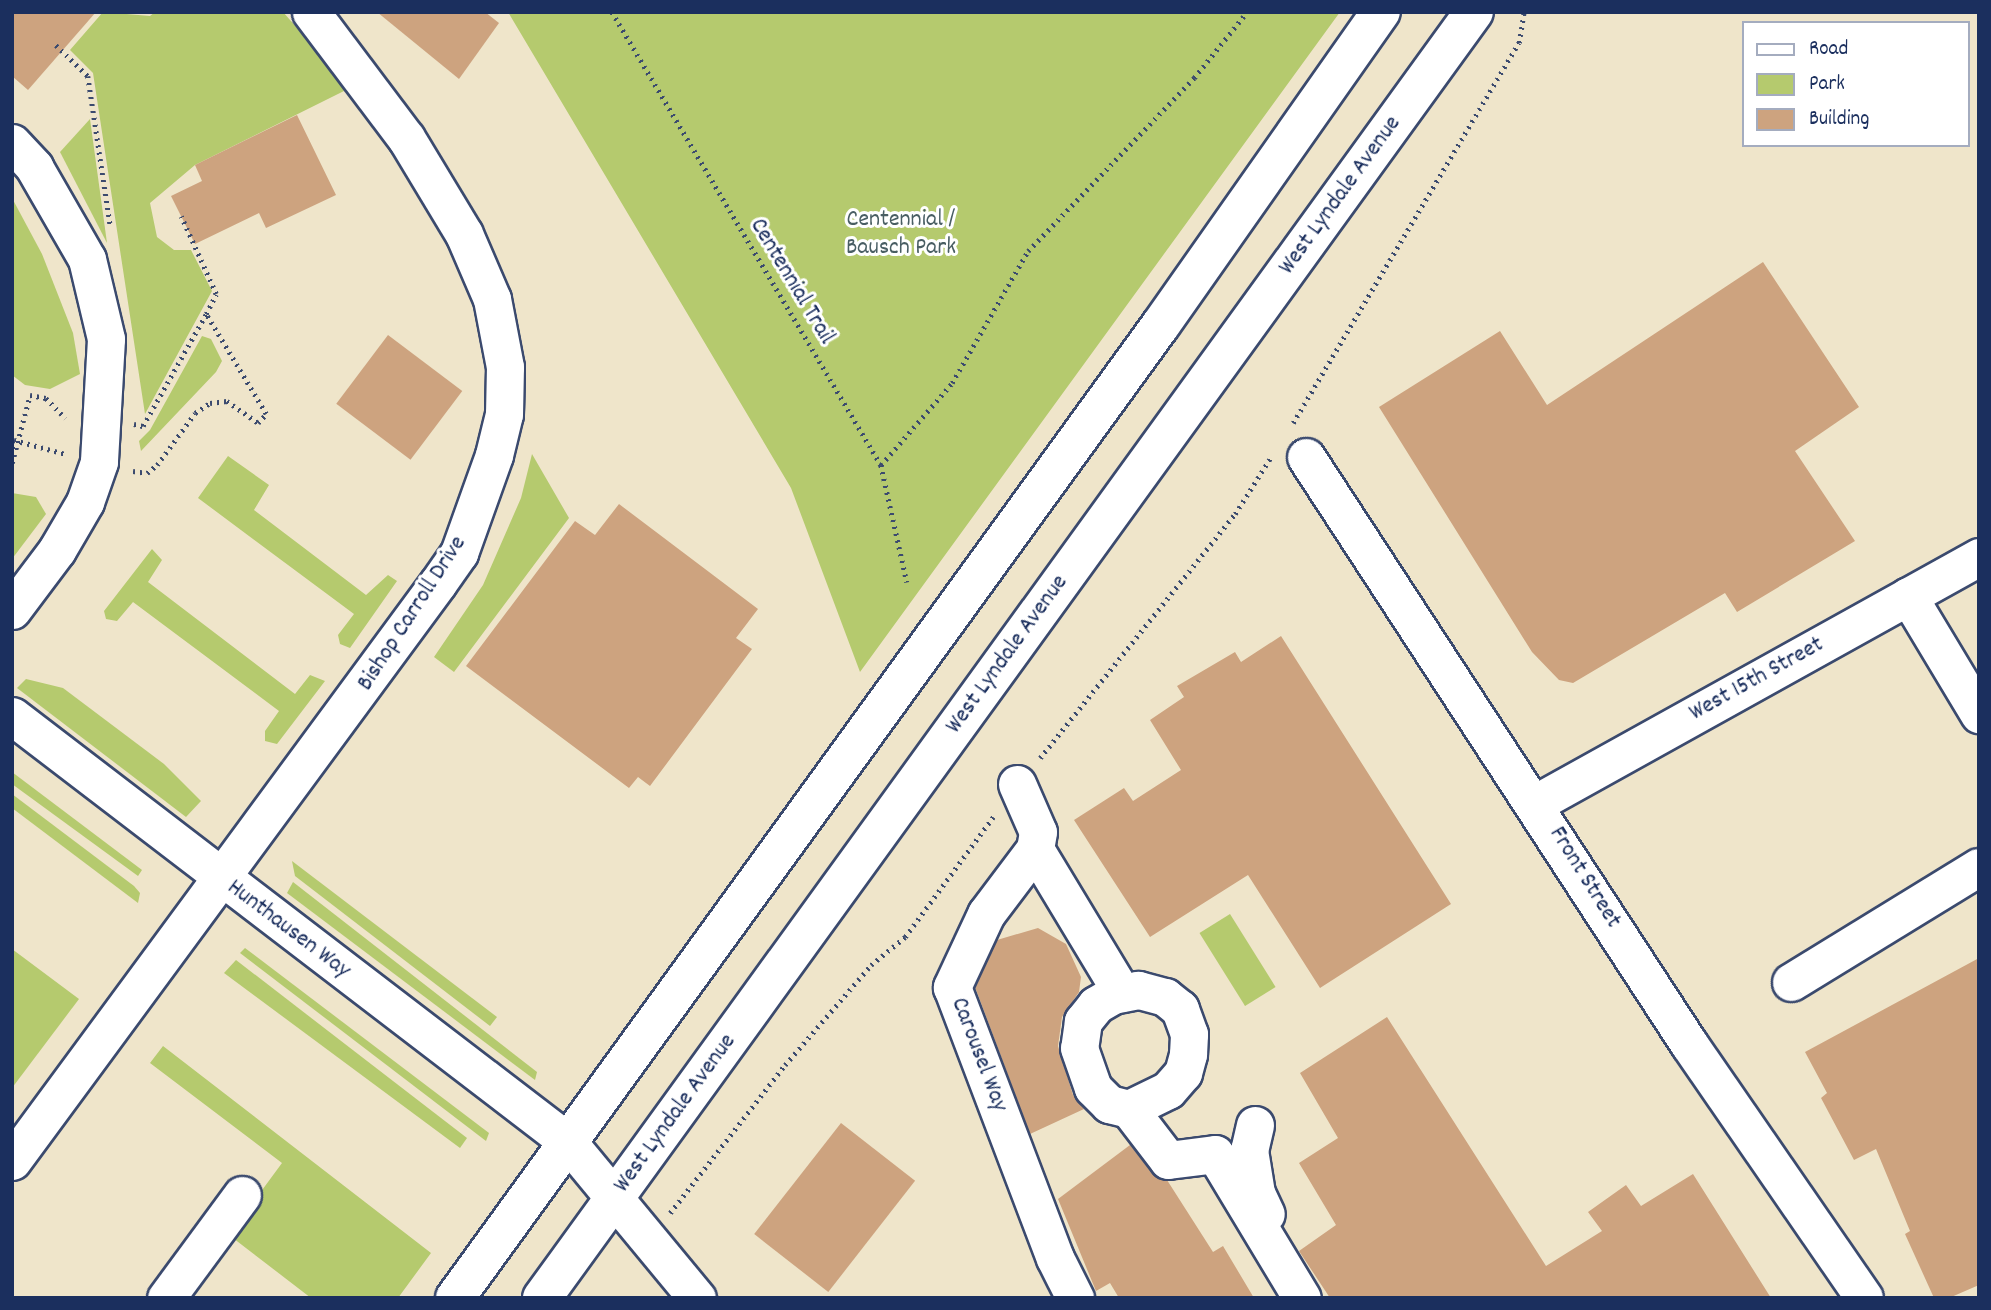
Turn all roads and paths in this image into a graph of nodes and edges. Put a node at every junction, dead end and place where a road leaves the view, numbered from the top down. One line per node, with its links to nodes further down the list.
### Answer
1 (312, 12): 33 (street, Bishop Carroll Drive)
2 (612, 12): 21 (path, Centennial Trail)
3 (1247, 12): 21 (path)
4 (1381, 12): 37 (highway)
5 (1474, 12): 41 (highway, West Lyndale Avenue)
6 (1524, 12): 17 (path)
7 (56, 45): 10 (path)
8 (12, 143): 26 (street)
9 (181, 216): 11 (path)
10 (111, 236)
11 (206, 314): 12 (path); 22 (path)
12 (133, 424)
13 (69, 427): 16 (path)
14 (14, 440): 16 (path)
15 (66, 440): 18 (path)
16 (20, 442): 18 (path); 20 (path)
17 (1289, 448): 29 (path); 30 (street, Front Street)
18 (62, 453): 19 (path)
19 (74, 456)
20 (12, 463)
21 (881, 465): 24 (path, Centennial Trail)
22 (122, 469)
23 (1979, 557): 25 (street, West 15th Street)
24 (907, 582)
25 (1908, 596): 27 (street); 30 (street, West 15th Street)
26 (12, 610)
27 (1979, 714)
28 (12, 716): 33 (street, Hunthausen Way)
29 (1017, 785): 31 (street); 42 (path)
30 (1536, 803): 50 (street, Front Street)
31 (1034, 849): 35 (street); 48 (street, Carousel Way)
32 (1979, 867): 34 (street)
33 (219, 877): 37 (street, Hunthausen Way); 39 (street, Bishop Carroll Drive)
34 (1791, 982)
35 (1122, 993): 36 (street); 36 (street)
36 (1129, 1109): 38 (street)
37 (567, 1141): 41 (street, Hunthausen Way); 45 (highway)
38 (1215, 1154): 43 (street); 43 (street)
39 (12, 1161)
40 (242, 1195): 44 (street)
41 (614, 1200): 46 (highway, West Lyndale Avenue); 47 (street, Hunthausen Way)
42 (663, 1222)
43 (1272, 1249): 49 (street)
44 (166, 1298)
45 (455, 1298)
46 (541, 1298)
47 (697, 1298)
48 (1074, 1298)
49 (1302, 1298)
50 (1864, 1298)

